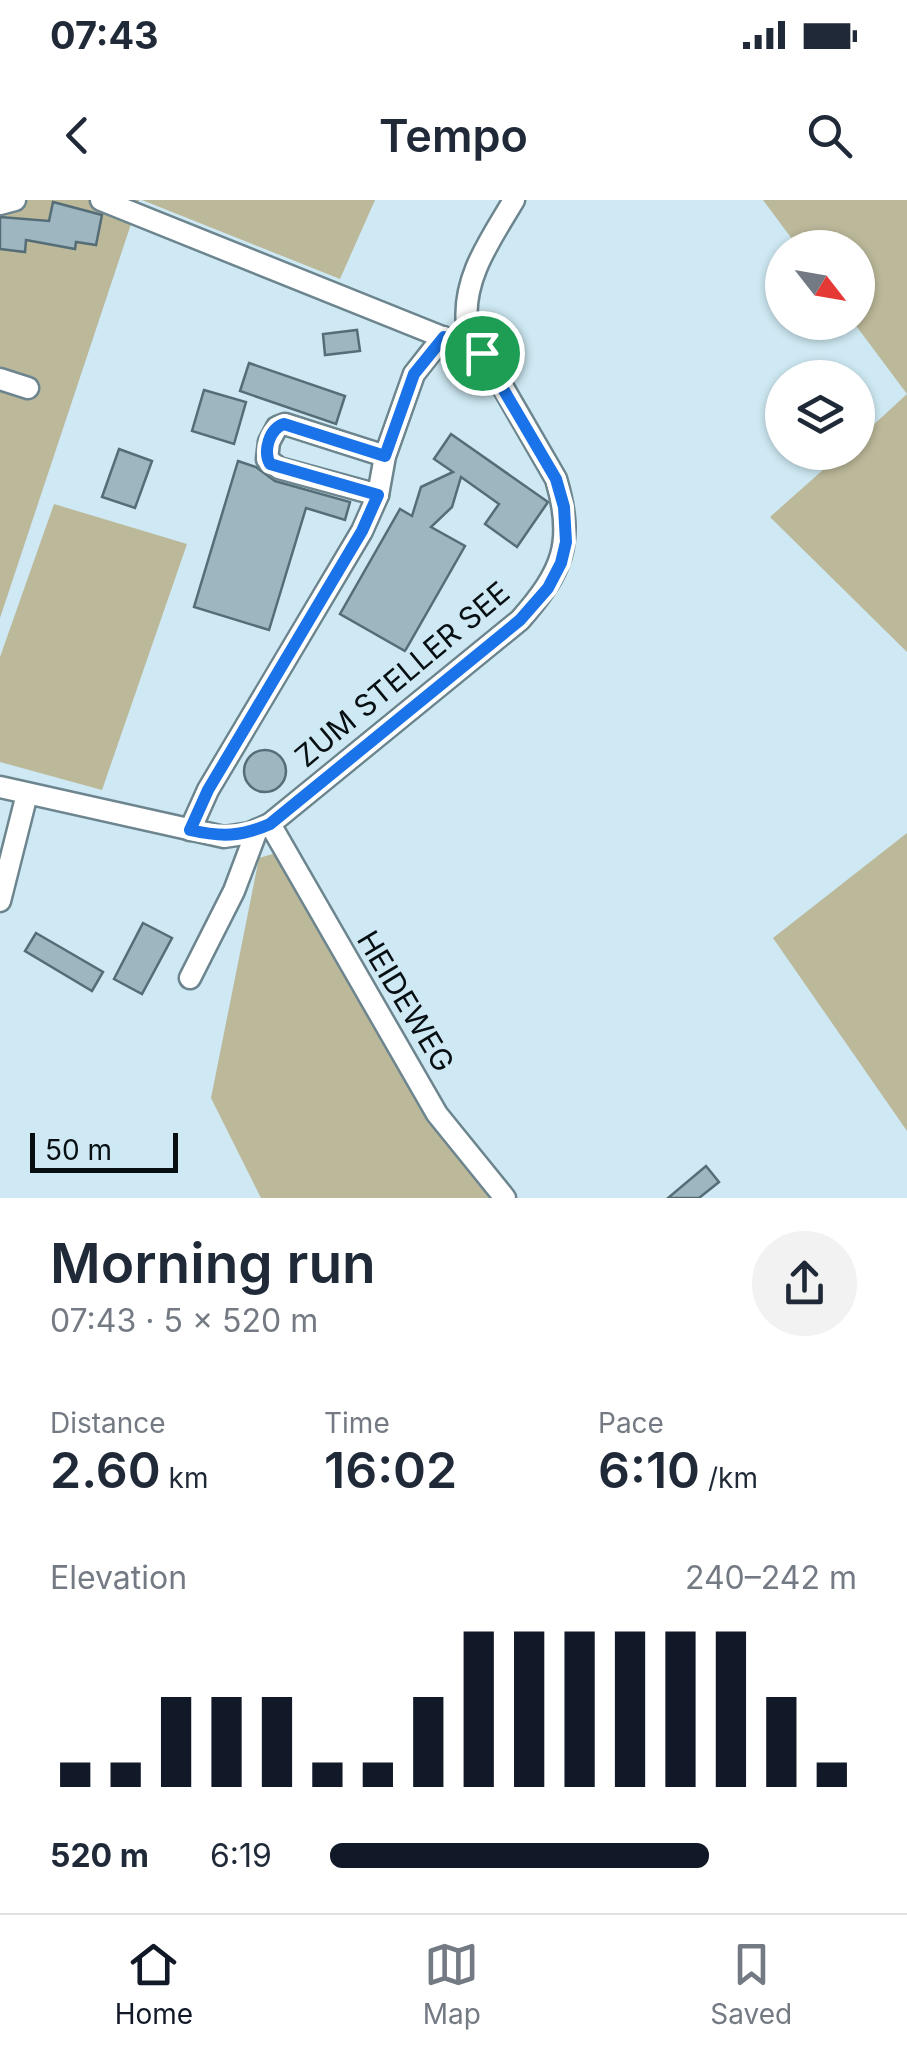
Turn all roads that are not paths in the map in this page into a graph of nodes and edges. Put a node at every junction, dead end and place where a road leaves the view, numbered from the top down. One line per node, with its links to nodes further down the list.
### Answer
1 (15, 200): 4 (street)
2 (101, 200): 5 (street)
3 (514, 200): 6 (street, ZUM STELLER SEE)
4 (0, 204)
5 (444, 337): 6 (street); 9 (street)
6 (482, 353): 13 (street, ZUM STELLER SEE)
7 (0, 380): 8 (street)
8 (28, 388)
9 (385, 456): 10 (street); 10 (street)
10 (378, 495): 14 (street)
11 (0, 788): 12 (street)
12 (27, 794): 14 (street); 15 (street)
13 (264, 827): 14 (street); 16 (street); 17 (street, HEIDEWEG)
14 (190, 830)
15 (0, 901)
16 (190, 978)
17 (505, 1198)

